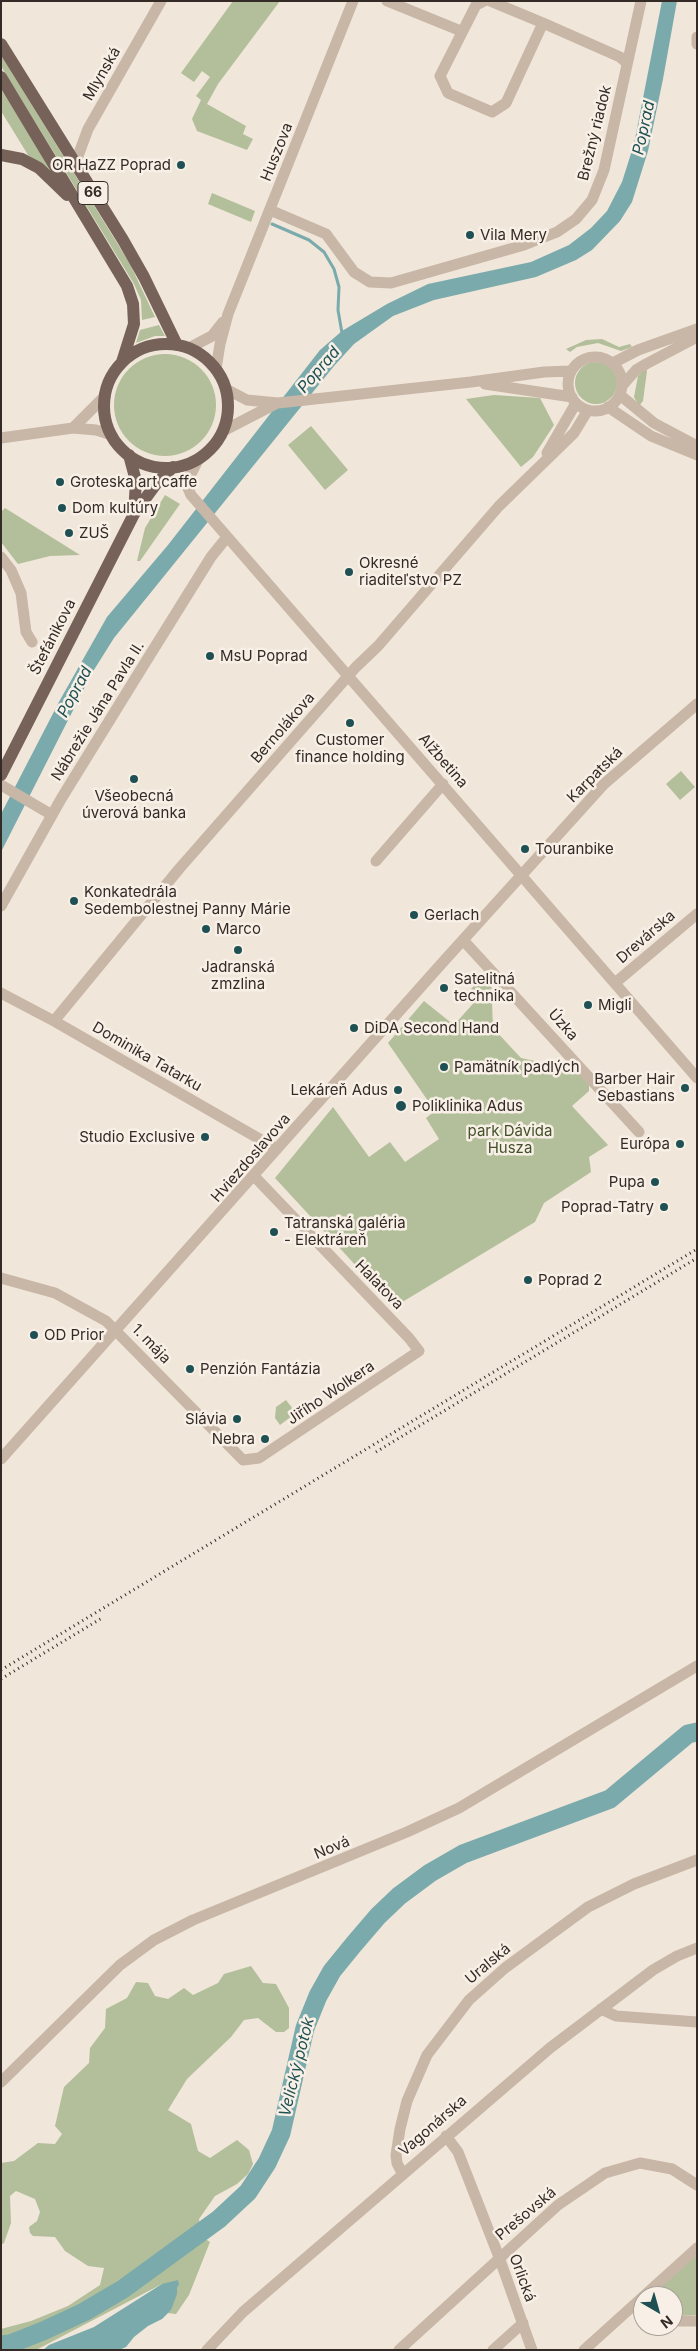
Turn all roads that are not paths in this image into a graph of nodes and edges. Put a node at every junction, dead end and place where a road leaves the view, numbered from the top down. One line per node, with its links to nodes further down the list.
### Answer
1 (160, 1): 15 (street, Mlynská)
2 (354, 1): 16 (street, Huszova)
3 (387, 1): 8 (street)
4 (484, 1): 8 (street)
5 (490, 1): 7 (street)
6 (641, 1): 12 (street, Brežný riadok)
7 (543, 23): 8 (street); 12 (street)
8 (461, 31)
9 (697, 37): 11 (street)
10 (1, 44): 15 (main road, 66)
11 (697, 44)
12 (627, 63): 16 (street, Brežný riadok)
13 (1, 77): 17 (main road, 66)
14 (1, 155): 17 (main road)
15 (75, 164): 21 (main road, 66)
16 (270, 210): 18 (street, Huszova)
17 (87, 217): 22 (main road, 66)
18 (228, 314): 21 (street, Huszova); 24 (street, Huszova)
19 (697, 329): 23 (street)
20 (697, 337): 28 (street)
21 (183, 346): 22 (main road, 66); 24 (main road, 66)
22 (122, 362): 29 (main road, 66)
23 (613, 363): 25 (street); 28 (street)
24 (216, 369): 27 (main road, 66)
25 (571, 371): 26 (street); 30 (street)
26 (471, 382): 30 (street); 31 (street)
27 (226, 389): 31 (street); 35 (main road, 66)
28 (621, 391): 32 (street); 38 (street)
29 (105, 396): 34 (street); 36 (main road, 66)
30 (574, 400): 33 (street); 42 (street, Bernolákova)
31 (278, 403): 35 (street)
32 (608, 407): 33 (street); 40 (street)
33 (588, 410): 42 (street, Bernolákova)
34 (73, 428): 36 (street); 37 (street)
35 (223, 431): 41 (main road, 66)
36 (112, 436): 39 (main road, 66)
37 (1, 438)
38 (697, 446)
39 (129, 455): 43 (main road, 66); 44 (main road, Štefánikova / 66)
40 (697, 455)
41 (199, 458): 43 (main road, 66); 45 (street, Alžbetina)
42 (542, 461): 48 (street, Bernolákova)
43 (173, 467): 44 (main road, Štefánikova / 66)
44 (134, 514): 50 (main road, Štefánikova / 66)
45 (227, 536): 48 (street, Alžbetina); 53 (street, Nábrežie Jána Pavla II.)
46 (1, 557): 47 (street)
47 (32, 642)
48 (348, 676): 51 (street, Alžbetina); 61 (street, Bernolákova)
49 (697, 704): 55 (street, Karpatská)
50 (1, 775)
51 (443, 784): 54 (street); 55 (street, Alžbetina)
52 (5, 787): 53 (street)
53 (52, 815): 56 (street, Nábrežie Jána Pavla II.)
54 (376, 861)
55 (523, 876): 58 (street, Hviezdoslavova); 59 (street, Alžbetina)
56 (1, 906)
57 (697, 914): 59 (street, Drevárska)
58 (463, 940): 63 (street, Úzka); 64 (street, Hviezdoslavova)
59 (615, 983): 62 (street, Alžbetina)
60 (1, 993): 61 (street, Dominika Tatarku)
61 (54, 1021): 64 (street, Dominika Tatarku)
62 (697, 1078)
63 (639, 1132)
64 (278, 1149): 65 (street, Hviezdoslavova)
65 (254, 1176): 67 (street, Hviezdoslavova); 68 (street, Halatova)
66 (1, 1278): 67 (street, 1. mája)
67 (117, 1330): 69 (street, 1. mája); 70 (street, Hviezdoslavova)
68 (419, 1351): 69 (street, Jiřího Wolkera)
69 (259, 1458)
70 (1, 1459)
71 (697, 1666): 76 (street, Nová)
72 (697, 1860): 78 (street, Uralská)
73 (697, 1948): 74 (street, Vagonárska)
74 (601, 2009): 75 (street); 77 (street, Vagonárska)
75 (697, 2022)
76 (1, 2082)
77 (446, 2136): 78 (street, Vagonárska); 81 (street, Orlická)
78 (402, 2173): 87 (street, Vagonárska)
79 (697, 2185): 81 (street, Prešovská)
80 (697, 2248): 82 (street)
81 (499, 2257): 86 (street, Orlická); 88 (street, Prešovská)
82 (659, 2286)
83 (633, 2311): 91 (street)
84 (683, 2320): 85 (street)
85 (697, 2321)
86 (523, 2323): 89 (street); 90 (street, Orlická)
87 (207, 2350)
88 (399, 2350)
89 (494, 2350)
90 (532, 2350)
91 (584, 2350)

